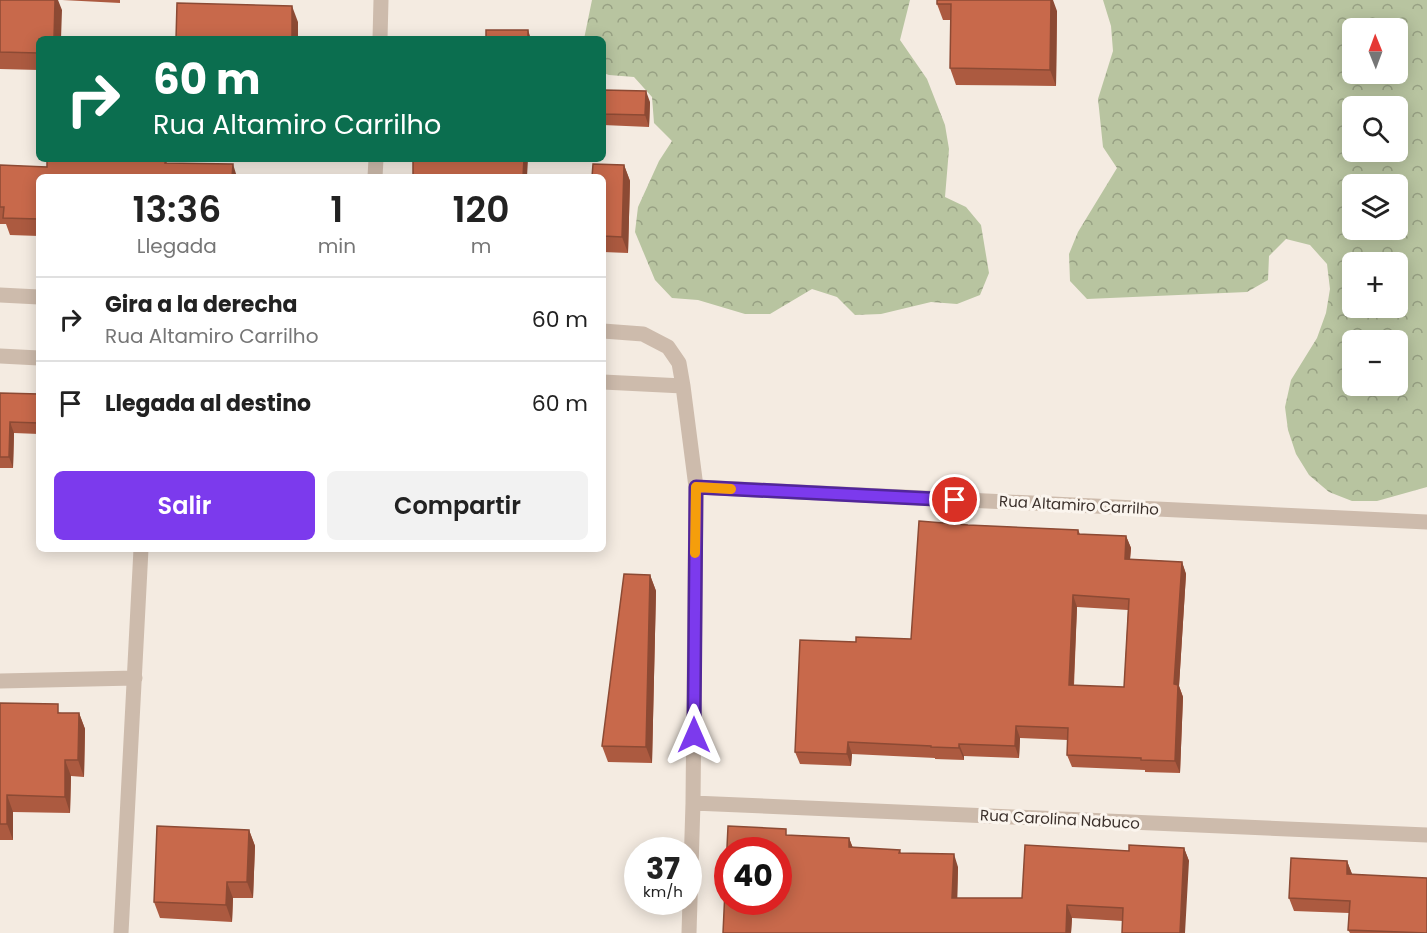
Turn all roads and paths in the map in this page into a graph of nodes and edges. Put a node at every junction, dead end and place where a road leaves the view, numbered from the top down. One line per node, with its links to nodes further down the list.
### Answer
1 (381, 0): 2 (street)
2 (380, 36)
3 (0, 295): 4 (street)
4 (36, 297)
5 (606, 330): 9 (street)
6 (0, 356): 7 (street)
7 (36, 358)
8 (606, 381): 9 (street)
9 (684, 386): 10 (street)
10 (696, 487): 11 (street, Rua Altamiro Carrilho); 15 (street)
11 (1427, 522)
12 (141, 552): 13 (street)
13 (135, 678): 14 (street); 17 (street)
14 (0, 681)
15 (693, 803): 16 (street, Rua Carolina Nabuco); 18 (street)
16 (1427, 835)
17 (121, 933)
18 (689, 933)

